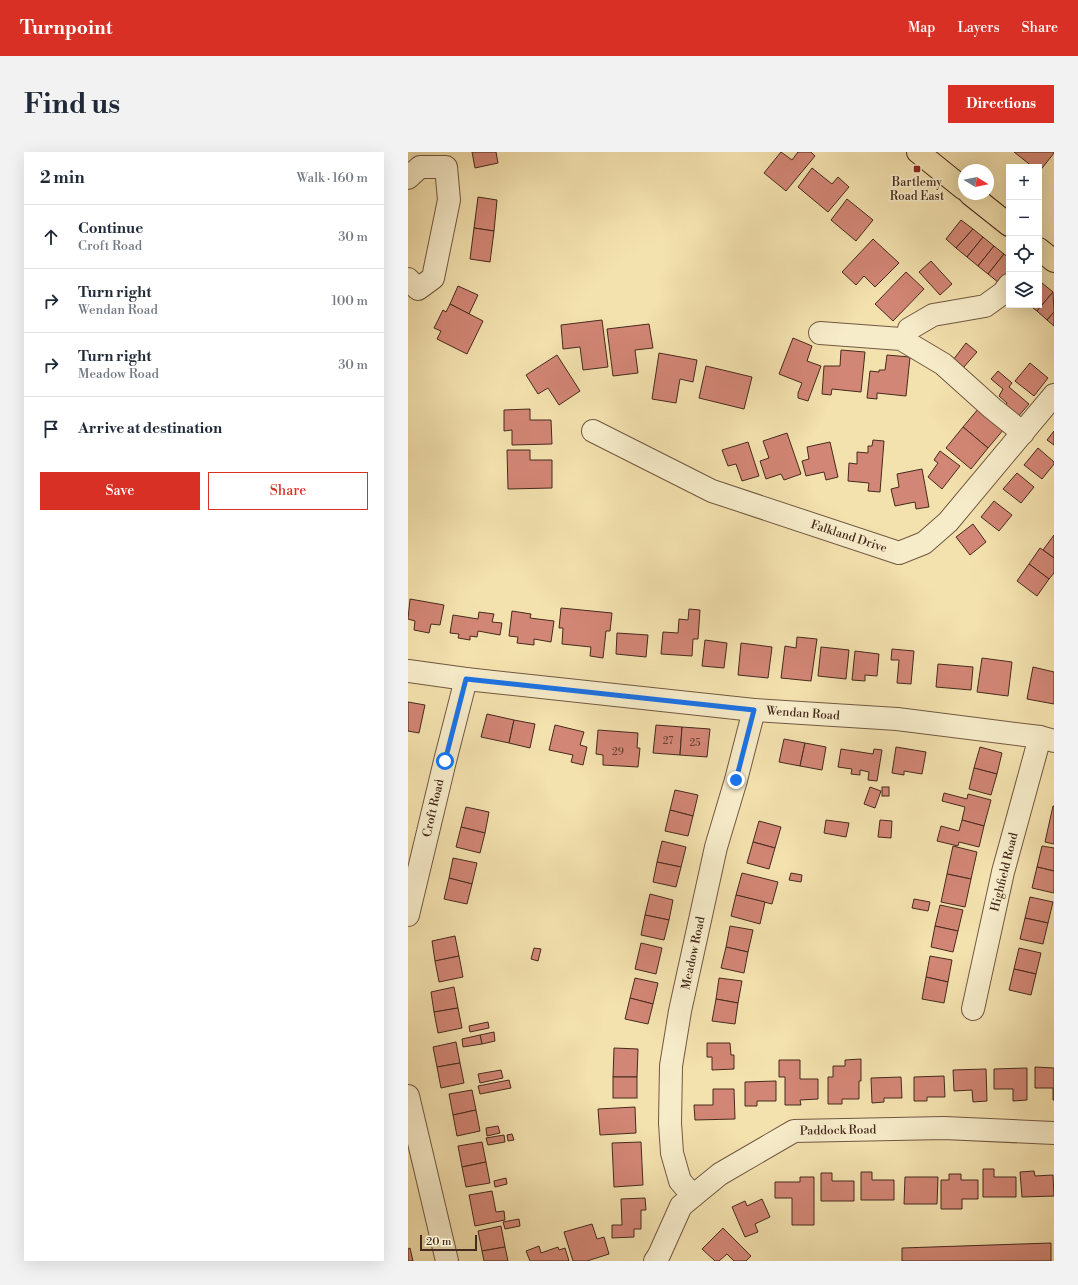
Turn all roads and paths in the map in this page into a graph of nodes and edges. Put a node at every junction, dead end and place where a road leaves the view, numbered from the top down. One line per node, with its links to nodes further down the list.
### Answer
1 (918, 152): 4 (main road)
2 (445, 159): 3 (street); 9 (street)
3 (408, 178)
4 (958, 184)
5 (978, 200): 6 (main road)
6 (1006, 223)
7 (1042, 251): 8 (main road)
8 (1054, 261)
9 (408, 279)
10 (1006, 289): 11 (street)
11 (909, 329)
12 (820, 333): 15 (street)
13 (1054, 395): 15 (street, Falkland Drive)
14 (593, 432): 15 (street, Falkland Drive)
15 (1023, 433)
16 (408, 671): 17 (street, Wendan Road)
17 (466, 679): 18 (street, Wendan Road); 20 (street, Croft Road)
18 (754, 710): 19 (street, Wendan Road); 24 (street, Meadow Road)
19 (1047, 739): 21 (street, Highfield Road)
20 (408, 914)
21 (973, 1009)
22 (408, 1096): 25 (street)
23 (1054, 1133): 24 (street, Paddock Road)
24 (693, 1196): 26 (street, Paddock Road)
25 (447, 1261)
26 (655, 1261)

